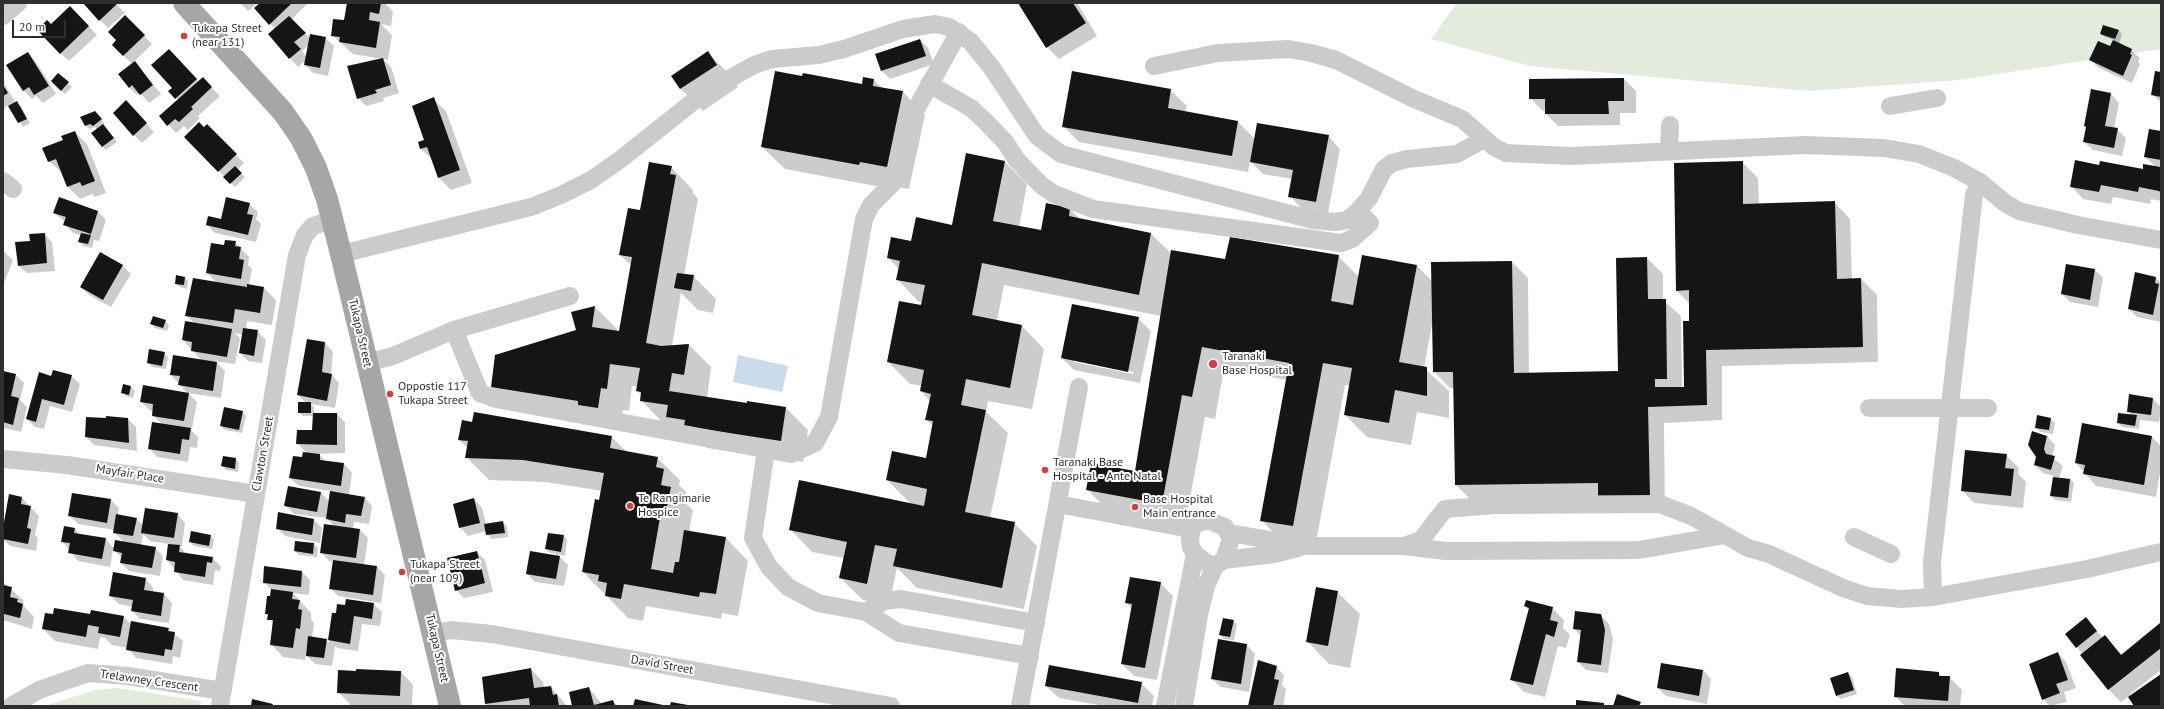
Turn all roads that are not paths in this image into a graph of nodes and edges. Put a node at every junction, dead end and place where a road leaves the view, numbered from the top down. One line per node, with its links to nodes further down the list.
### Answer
1 (18, 3): 3 (street)
2 (184, 3): 14 (main road, Tukapa Street)
3 (3, 16)
4 (959, 32): 6 (street); 13 (street); 16 (street)
5 (1154, 66): 10 (street)
6 (928, 84): 13 (street); 24 (street)
7 (1937, 98): 8 (street)
8 (1890, 106)
9 (1670, 125): 11 (street)
10 (1484, 139): 11 (street); 13 (street)
11 (1669, 152): 12 (street)
12 (1980, 182): 15 (street); 22 (street)
13 (1358, 211)
14 (332, 220): 16 (main road, Tukapa Street); 26 (street, Clawton Street)
15 (2161, 240)
16 (341, 254): 19 (main road, Tukapa Street)
17 (570, 296): 18 (street)
18 (454, 330): 19 (street); 24 (street)
19 (367, 364): 41 (main road, Tukapa Street)
20 (1079, 386): 27 (street)
21 (1869, 408): 22 (street)
22 (1949, 408): 23 (street); 38 (street)
23 (1988, 408)
24 (766, 450): 39 (street)
25 (3, 459): 26 (street, Mayfair Place)
26 (256, 494): 43 (street, Clawton Street)
27 (1058, 504): 29 (street); 40 (street)
28 (1229, 532): 29 (street); 32 (street); 37 (street)
29 (1190, 534): 35 (street)
30 (1725, 535): 33 (street); 33 (street); 38 (street)
31 (1854, 537): 36 (street)
32 (1306, 546): 33 (street); 37 (street)
33 (1404, 546)
34 (2161, 552): 38 (street)
35 (1195, 554): 37 (street); 48 (street)
36 (1891, 554)
37 (1220, 563): 49 (street)
38 (1933, 597)
39 (866, 612): 40 (street); 42 (street)
40 (1036, 623): 42 (street)
41 (434, 633): 45 (main road, Tukapa Street); 46 (street, David Street)
42 (1030, 656): 47 (street)
43 (221, 699): 44 (street, Trelawney Crescent)
44 (11, 706)
45 (450, 706)
46 (891, 706)
47 (1020, 706)
48 (1165, 706)
49 (1184, 706)

